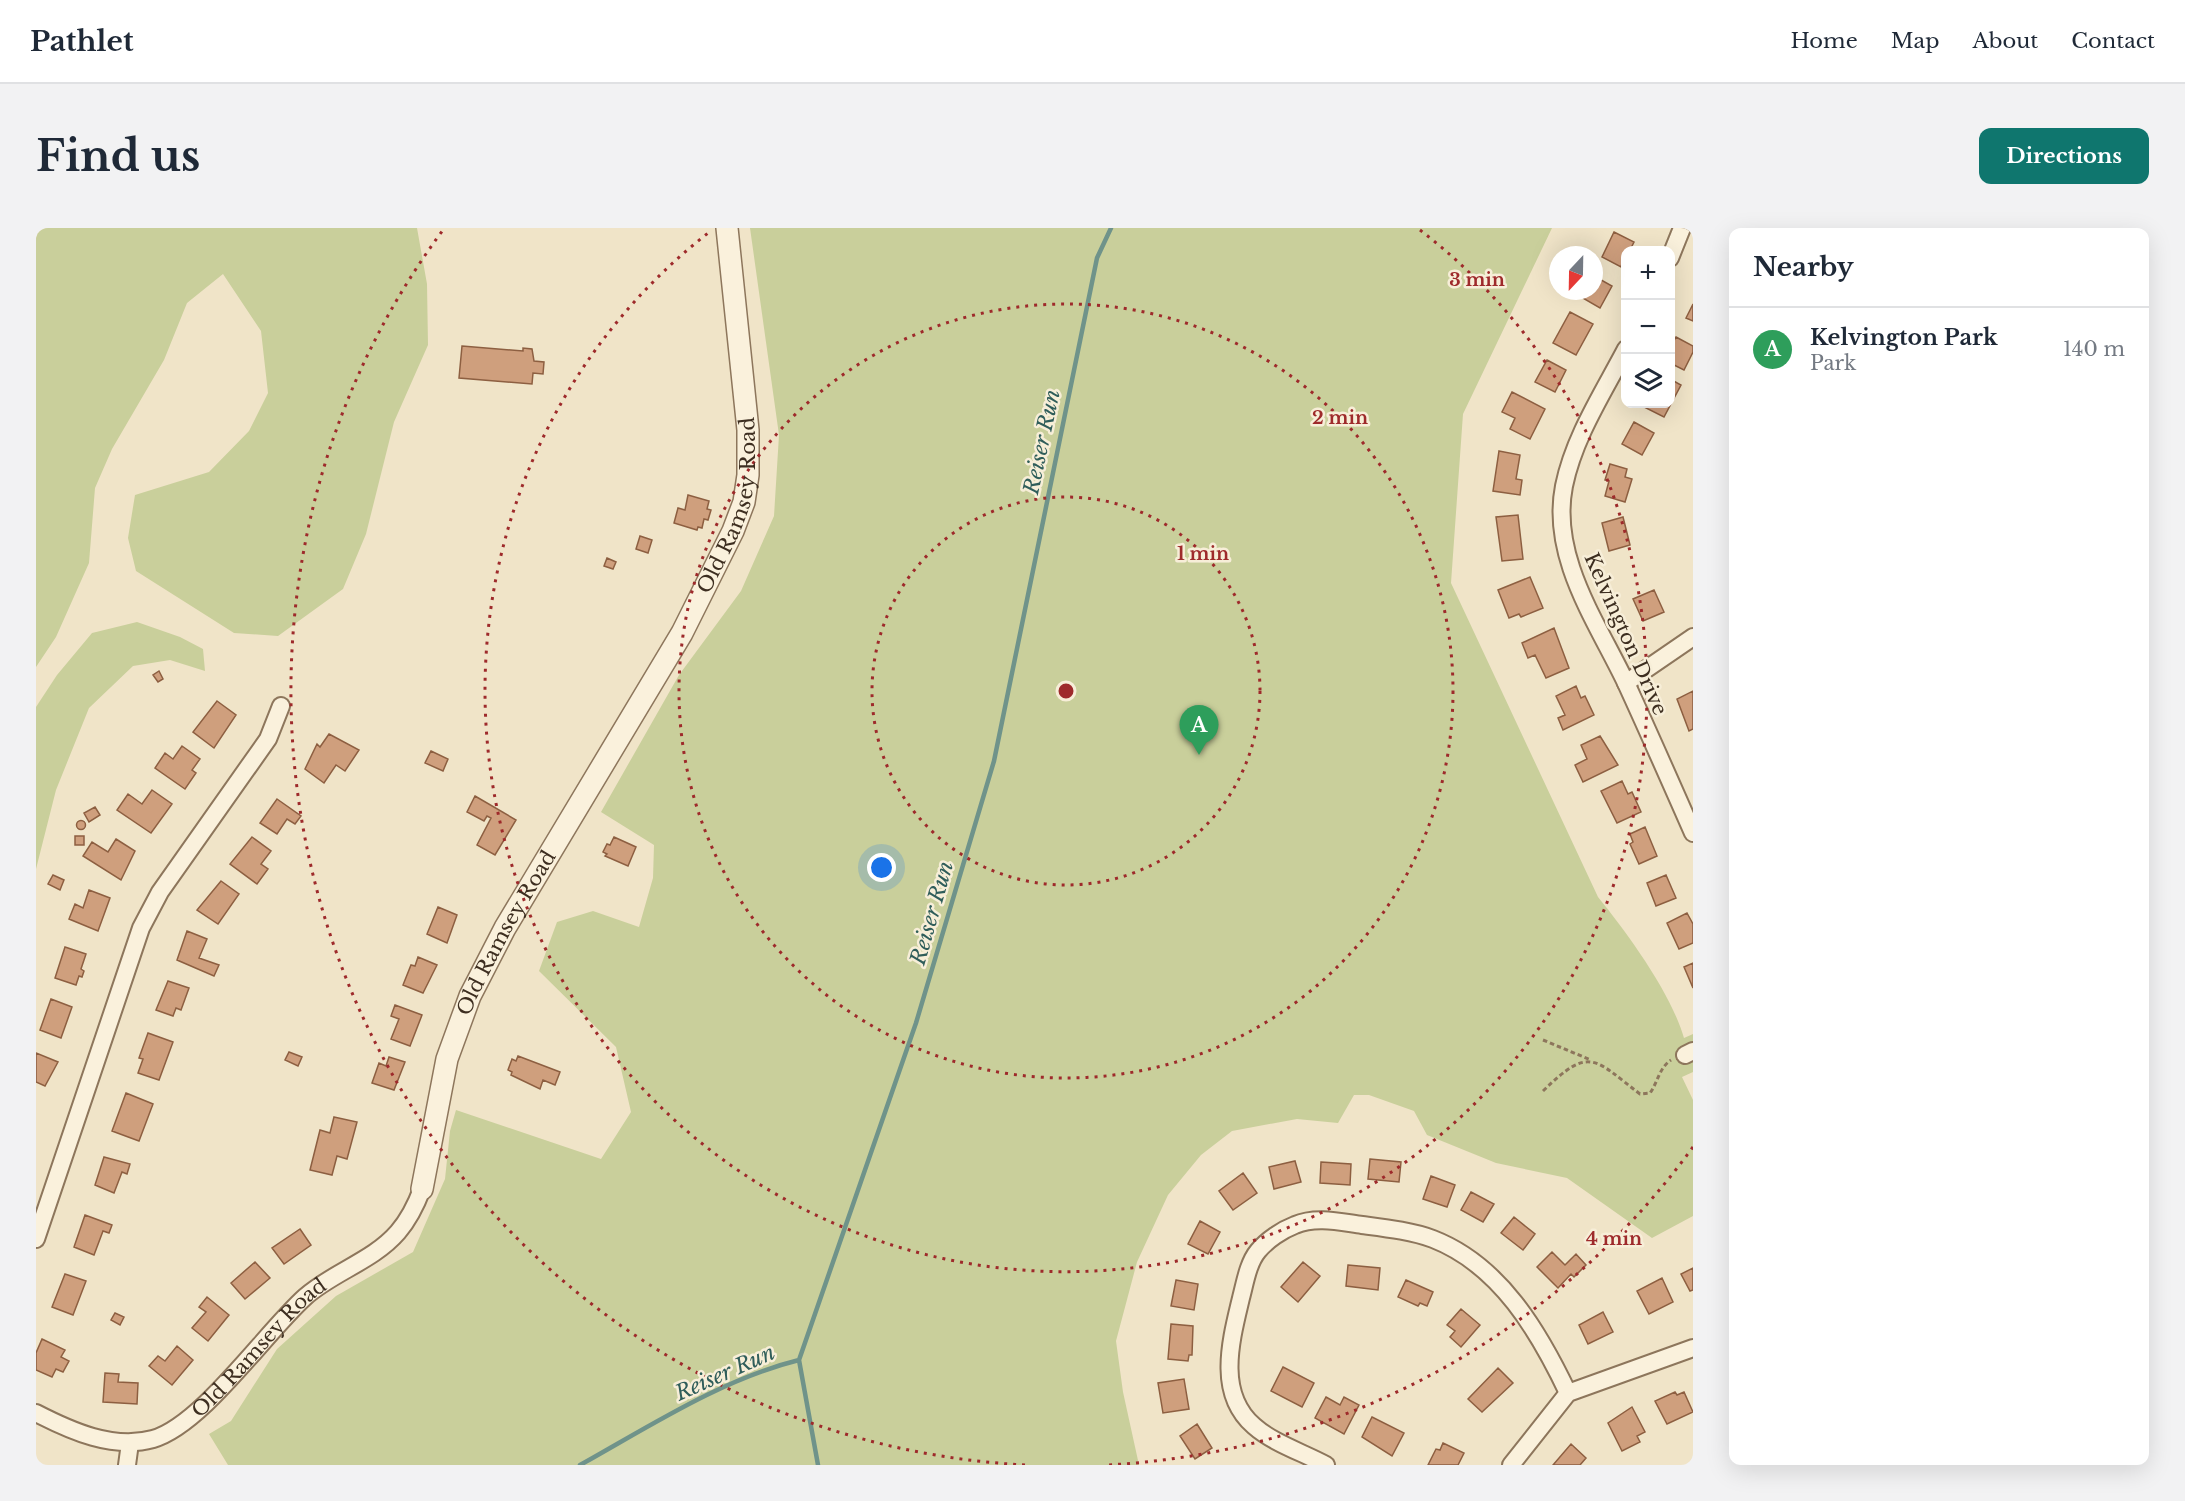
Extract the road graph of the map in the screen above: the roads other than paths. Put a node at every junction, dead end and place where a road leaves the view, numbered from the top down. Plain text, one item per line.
1 (728, 228) edge
2 (1682, 228) edge
3 (1675, 247) edge
4 (1623, 354) edge
5 (1693, 637) edge
6 (1626, 683) junction
7 (281, 706) dead end
8 (1693, 833) edge
9 (422, 1189) joint
10 (36, 1239) edge
11 (1693, 1348) edge
12 (1568, 1393) junction
13 (36, 1413) edge
14 (130, 1443) junction
15 (127, 1465) edge
16 (1326, 1465) edge
17 (1511, 1465) edge

1 - 9 street, Old Ramsey Road
2 - 3 street
4 - 6 street, Kelvington Drive
5 - 6 street
6 - 8 street, Kelvington Drive
7 - 10 street
9 - 14 street, Old Ramsey Road
11 - 12 street
12 - 16 street
12 - 17 street
13 - 14 street, Old Ramsey Road
14 - 15 street

